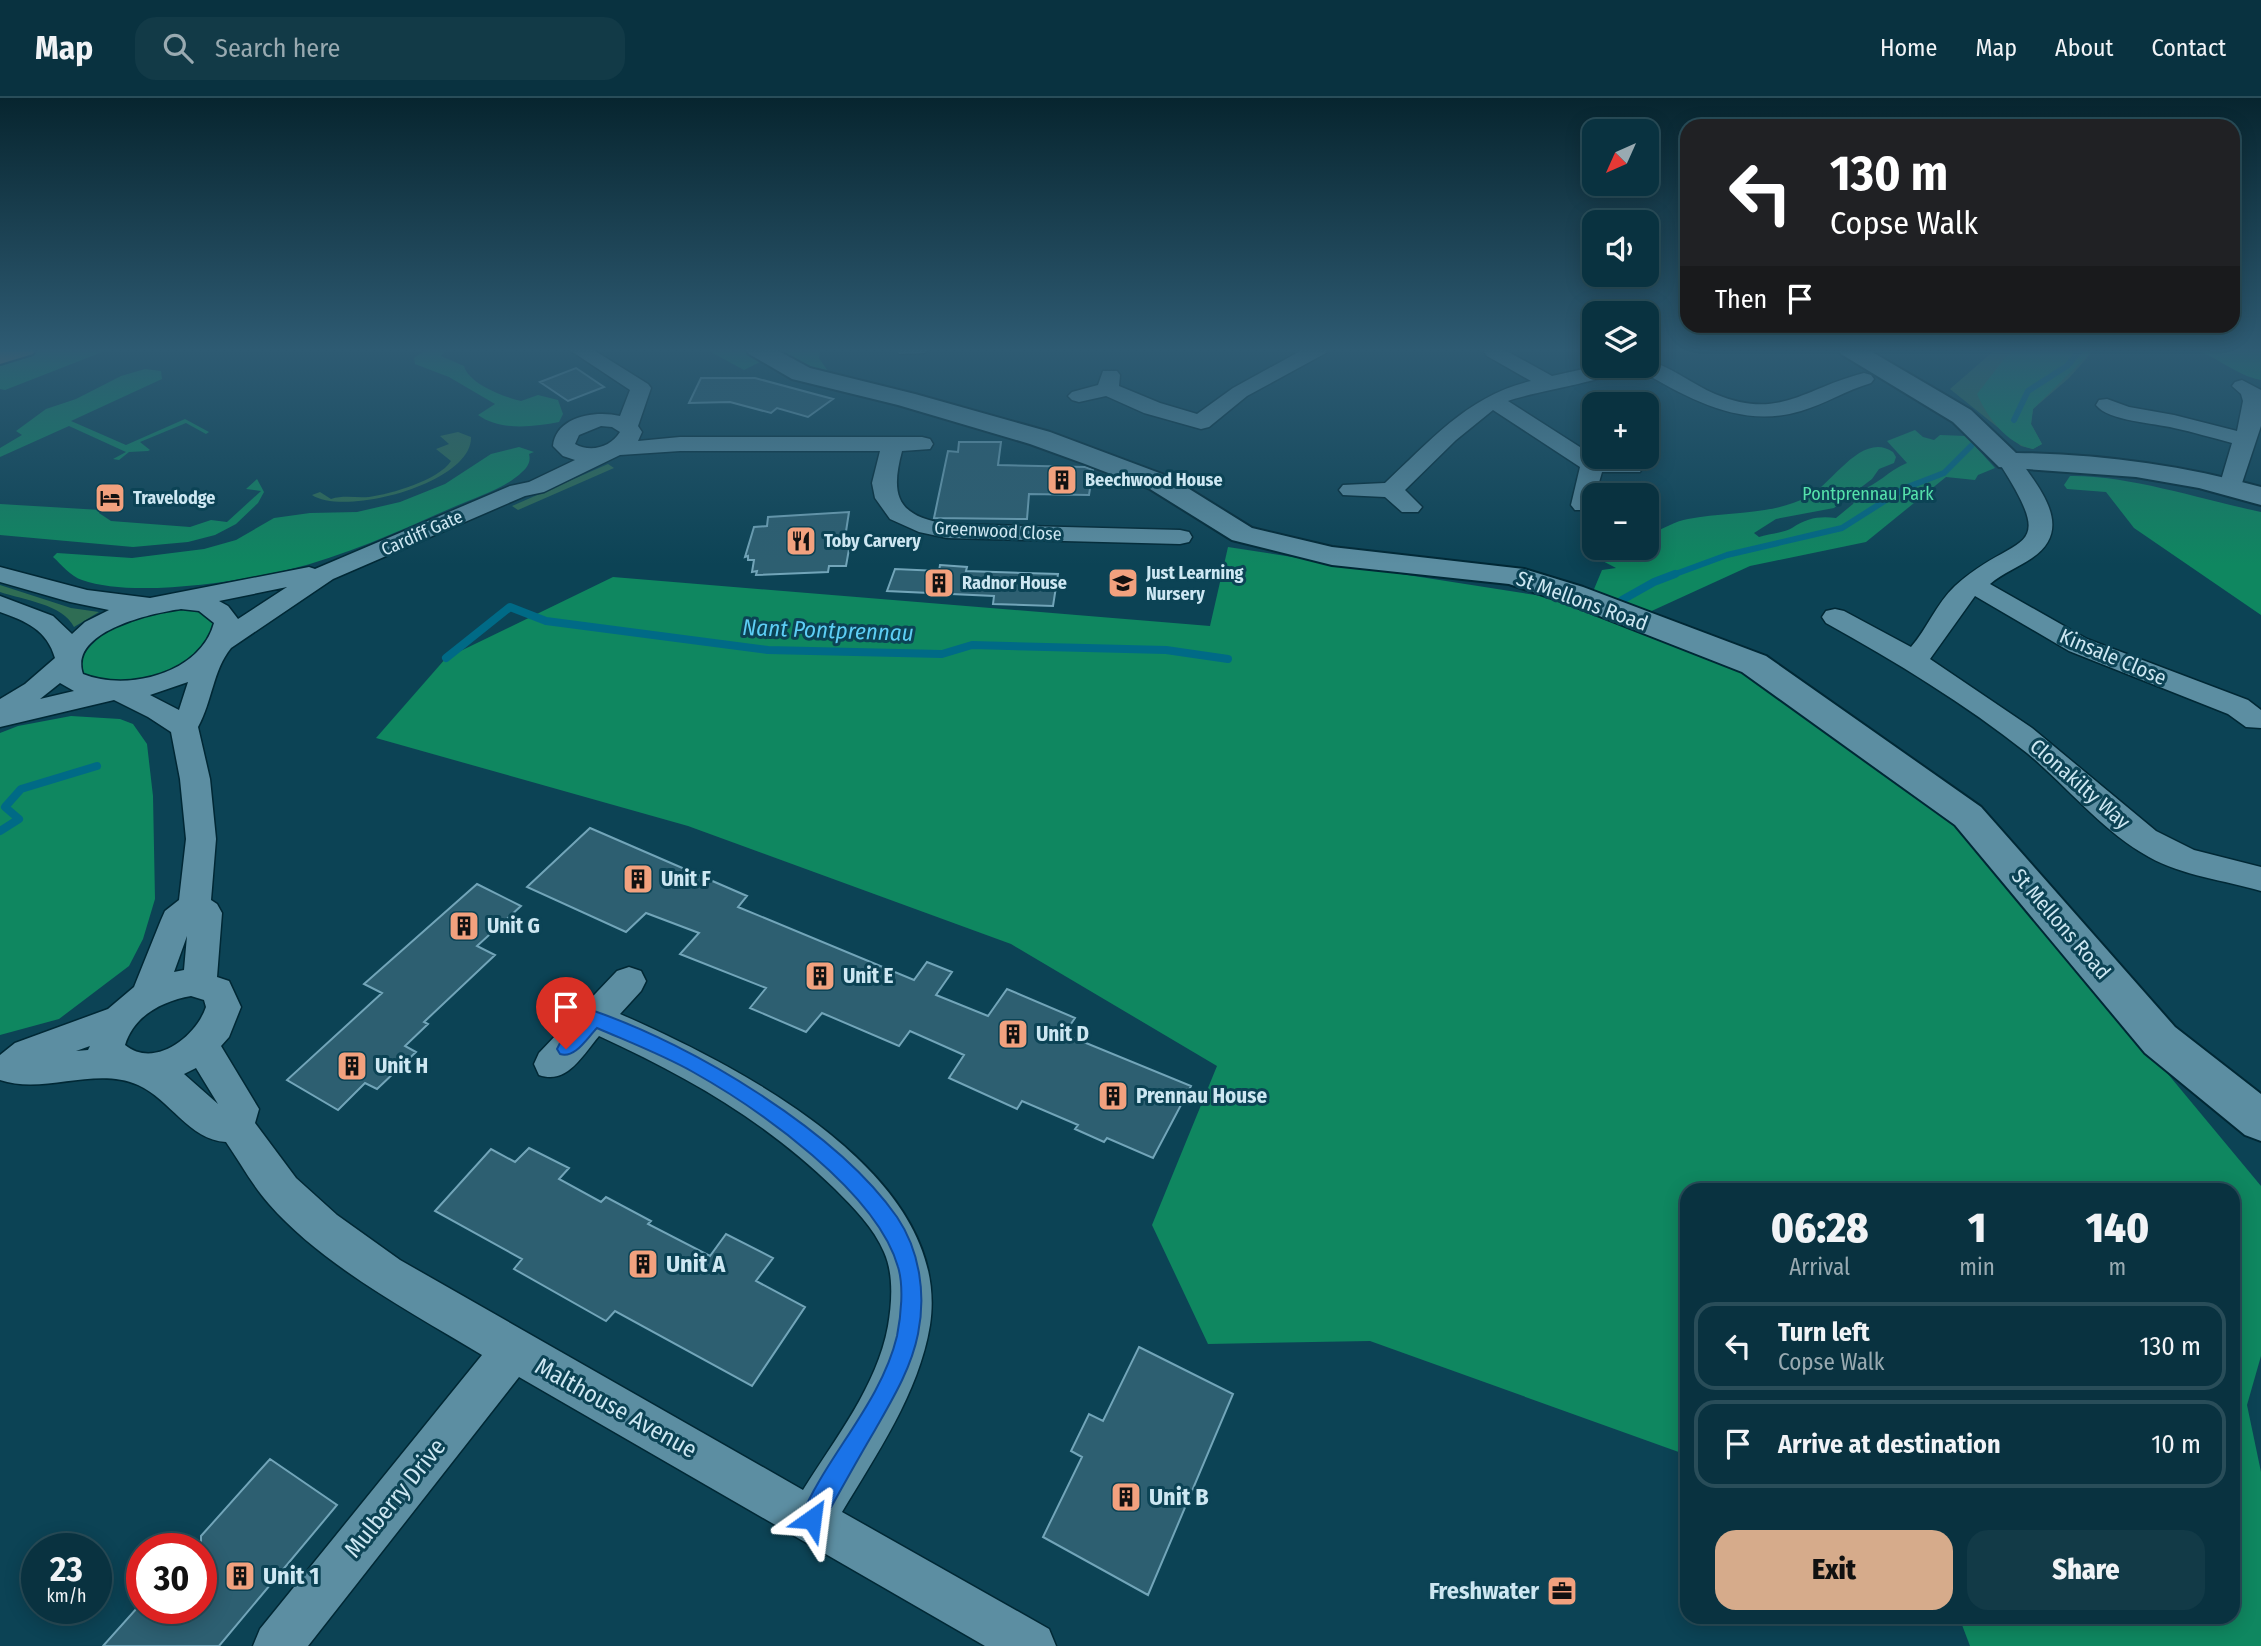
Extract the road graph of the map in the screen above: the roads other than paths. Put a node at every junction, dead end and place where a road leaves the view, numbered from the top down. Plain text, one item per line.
1 (588, 421) edge
2 (600, 421) edge
3 (611, 421) edge
4 (629, 421) edge
5 (982, 421) edge
6 (1185, 421) edge
7 (1206, 421) edge
8 (1466, 421) edge
9 (1524, 421) edge
10 (1967, 421) edge
11 (2175, 421) edge
12 (2255, 421) edge
13 (584, 424) junction
14 (628, 427) junction
15 (2245, 440) junction
16 (680, 444) junction
17 (893, 444) junction
18 (922, 444) dead end
19 (564, 446) junction
20 (614, 449) junction
21 (1582, 459) edge
22 (2009, 461) junction
23 (2231, 487) junction
24 (1351, 490) dead end
25 (1391, 490) junction
26 (518, 491) junction
27 (2261, 496) edge
28 (1410, 507) dead end
29 (1180, 537) dead end
30 (0, 574) edge
31 (324, 574) junction
32 (1973, 584) junction
33 (169, 602) junction
34 (0, 604) edge
35 (1835, 617) dead end
36 (216, 648) junction
37 (1913, 660) junction
38 (68, 661) junction
39 (114, 691) junction
40 (0, 712) edge
41 (0, 718) edge
42 (2256, 720) dead end
43 (184, 727) junction
44 (2261, 879) edge
45 (194, 906) junction
46 (629, 981) dead end
47 (199, 983) junction
48 (148, 995) junction
49 (594, 1018) junction
50 (117, 1020) junction
51 (202, 1046) junction
52 (552, 1064) dead end
53 (129, 1066) junction
54 (5, 1069) edge
55 (2261, 1121) edge
56 (236, 1126) junction
57 (513, 1350) junction
58 (812, 1519) junction
59 (277, 1646) edge
60 (1032, 1646) edge

1 - 13 street
2 - 13 street
3 - 14 street
4 - 14 street
5 - 55 main road, St Mellons Road
6 - 7 street
8 - 25 street
9 - 21 street
10 - 22 main road
11 - 15 street
12 - 15 street
13 - 19 street, Cardiff Gate
14 - 16 street
14 - 20 street
15 - 23 street
16 - 17 street
16 - 20 street
17 - 18 street
17 - 29 street, Greenwood Close
19 - 20 street
19 - 26 street, Cardiff Gate
20 - 26 street, Cardiff Gate
22 - 23 main road
22 - 32 street
23 - 27 main road
24 - 25 street
25 - 28 street
26 - 31 street, Cardiff Gate
30 - 33 street, Cardiff Gate
31 - 33 street, Cardiff Gate
31 - 36 street, Cardiff Gate
32 - 37 street
32 - 42 street, Kinsale Close
33 - 36 street, Cardiff Gate
33 - 38 street, Cardiff Gate
34 - 38 street, Cardiff Gate
35 - 37 street, Clonakilty Way
36 - 39 street, Cardiff Gate
36 - 43 street
37 - 44 street, Clonakilty Way
38 - 39 street, Cardiff Gate
38 - 40 street
39 - 41 street
39 - 43 street
43 - 45 street
45 - 47 street
45 - 48 street
46 - 49 street
47 - 48 street
47 - 51 street
48 - 50 street
49 - 52 street
49 - 58 street
50 - 53 street
50 - 54 street
51 - 53 street
51 - 56 street, Malthouse Avenue
53 - 54 street
53 - 56 street
56 - 57 street, Malthouse Avenue
57 - 58 street, Malthouse Avenue
57 - 59 street, Mulberry Drive
58 - 60 street, Malthouse Avenue

